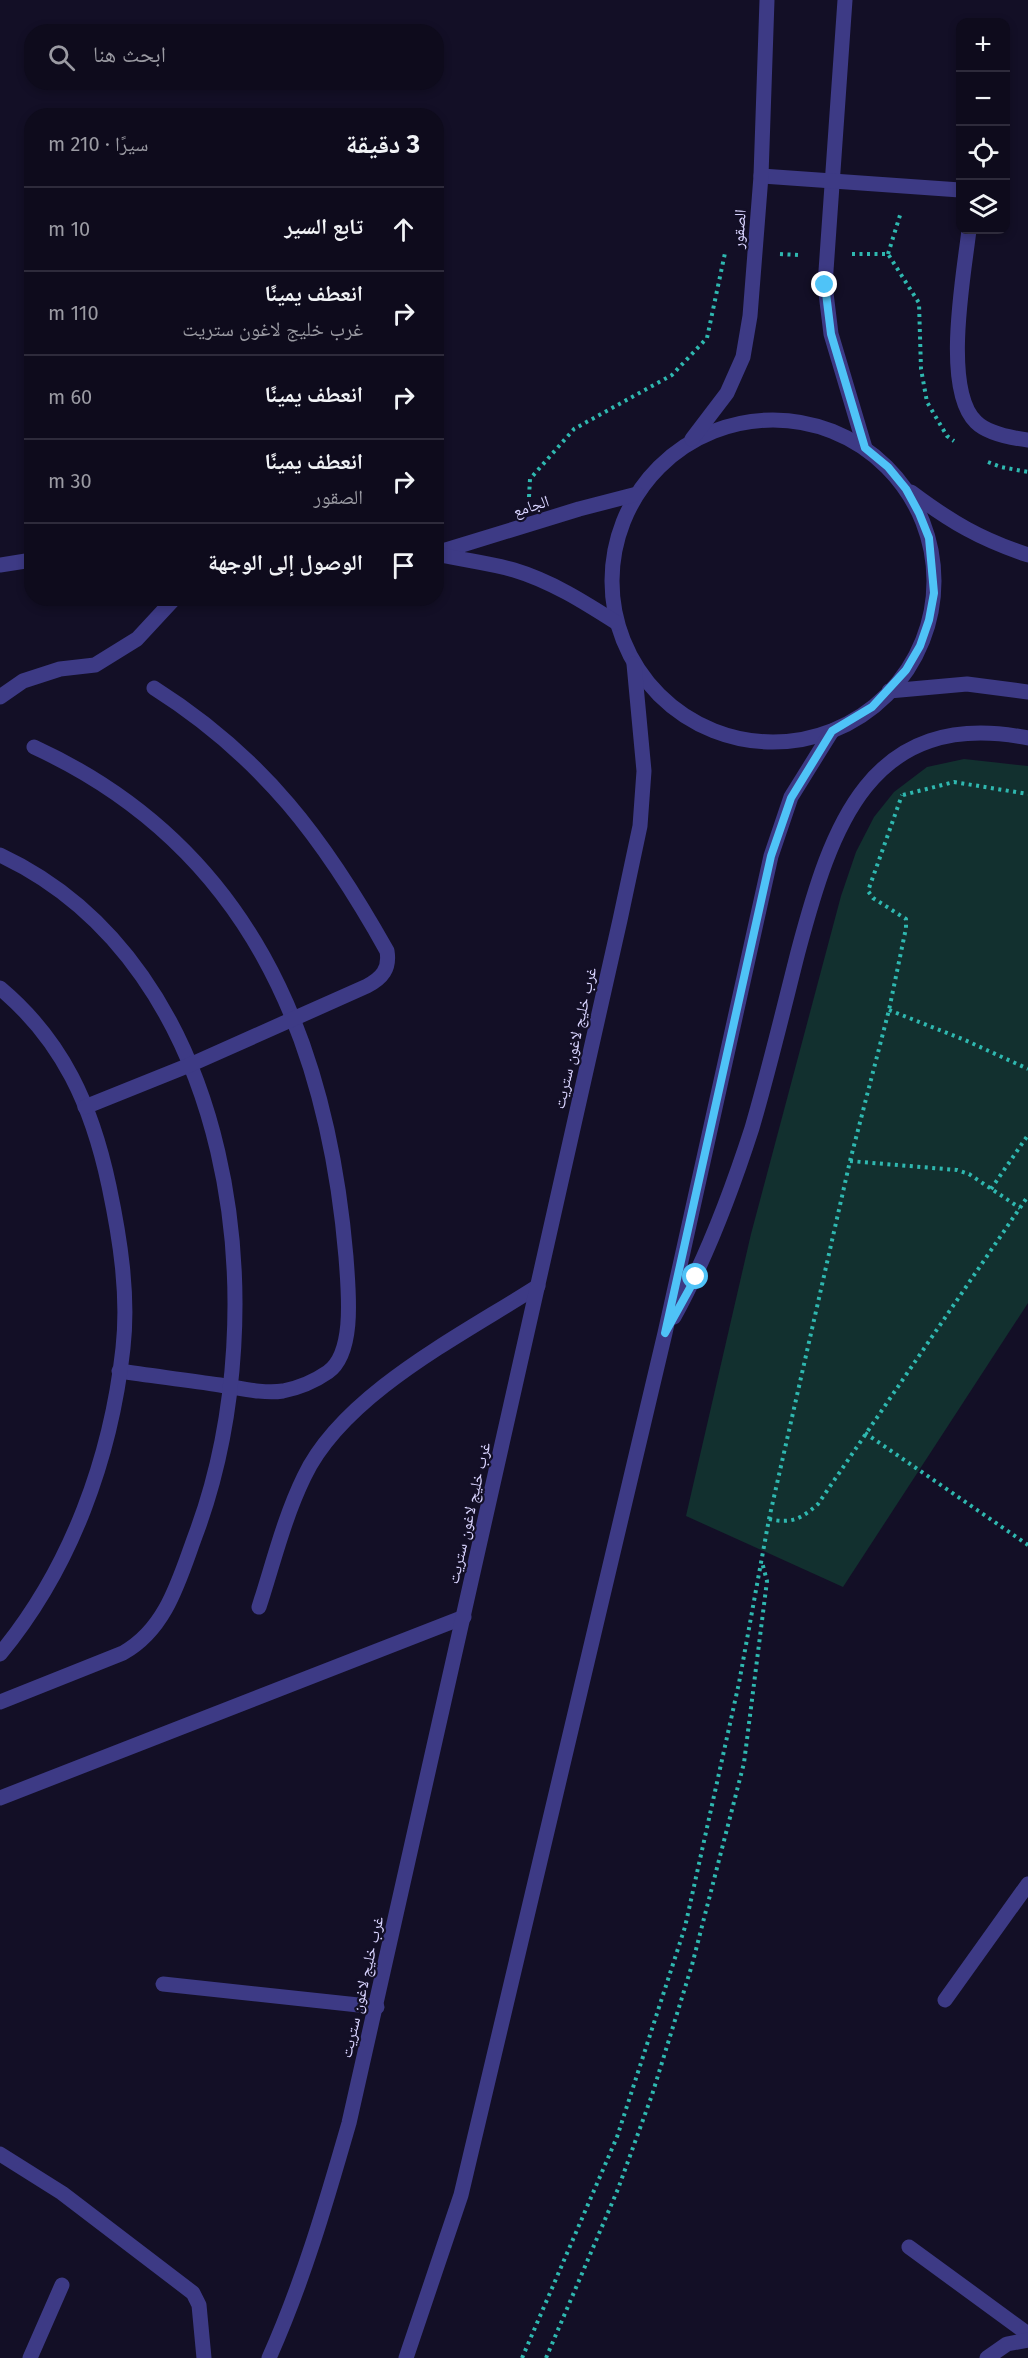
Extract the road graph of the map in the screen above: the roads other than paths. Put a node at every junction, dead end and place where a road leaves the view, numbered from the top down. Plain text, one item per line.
1 (767, 0) edge
2 (846, 0) edge
3 (761, 176) junction
4 (831, 179) junction
5 (956, 190) edge
6 (969, 234) edge
7 (1028, 440) edge
8 (688, 444) junction
9 (865, 448) junction
10 (906, 489) junction
11 (637, 494) junction
12 (444, 551) edge
13 (444, 555) edge
14 (1028, 555) edge
15 (24, 561) edge
16 (0, 565) edge
17 (168, 606) edge
18 (616, 623) junction
19 (634, 664) junction
20 (154, 688) dead end
21 (889, 691) junction
22 (1028, 692) edge
23 (0, 696) edge
24 (832, 731) junction
25 (1028, 738) edge
26 (34, 747) dead end
27 (0, 855) edge
28 (0, 988) edge
29 (294, 1018) junction
30 (192, 1064) junction
31 (85, 1107) junction
32 (538, 1286) junction
33 (665, 1333) junction
34 (119, 1371) junction
35 (231, 1387) junction
36 (259, 1607) dead end
37 (464, 1617) junction
38 (0, 1654) edge
39 (0, 1702) edge
40 (0, 1798) edge
41 (1028, 1884) edge
42 (163, 1984) dead end
43 (945, 2000) dead end
44 (377, 2007) junction
45 (0, 2154) edge
46 (909, 2247) dead end
47 (62, 2285) dead end
48 (1028, 2334) edge
49 (1028, 2340) edge
50 (30, 2358) edge
51 (204, 2358) edge
52 (269, 2358) edge
53 (406, 2358) edge
54 (987, 2358) edge

1 - 3 street, الصقور
2 - 4 street
3 - 4 street
3 - 8 street, الصقور
4 - 5 street
4 - 9 street
6 - 7 street
8 - 9 street
8 - 11 street
9 - 10 street
10 - 14 street
10 - 21 street
11 - 12 street, الجامع
11 - 18 street
13 - 18 street, الجامع
15 - 16 street
17 - 23 street
18 - 19 street
19 - 24 street
19 - 32 street, غرب خليج لاغون ستريت
20 - 29 street
21 - 22 street
21 - 24 street
24 - 33 street
25 - 33 street
26 - 29 street
27 - 30 street
28 - 31 street
29 - 30 street
29 - 35 street
30 - 31 street
30 - 35 street
31 - 34 street
32 - 36 street
32 - 37 street, غرب خليج لاغون ستريت
33 - 53 street
34 - 35 street
34 - 38 street
35 - 39 street
37 - 40 street
37 - 44 street, غرب خليج لاغون ستريت
41 - 43 street
42 - 44 street
44 - 52 street, غرب خليج لاغون ستريت
45 - 51 street
46 - 48 street
47 - 50 street
49 - 54 street

